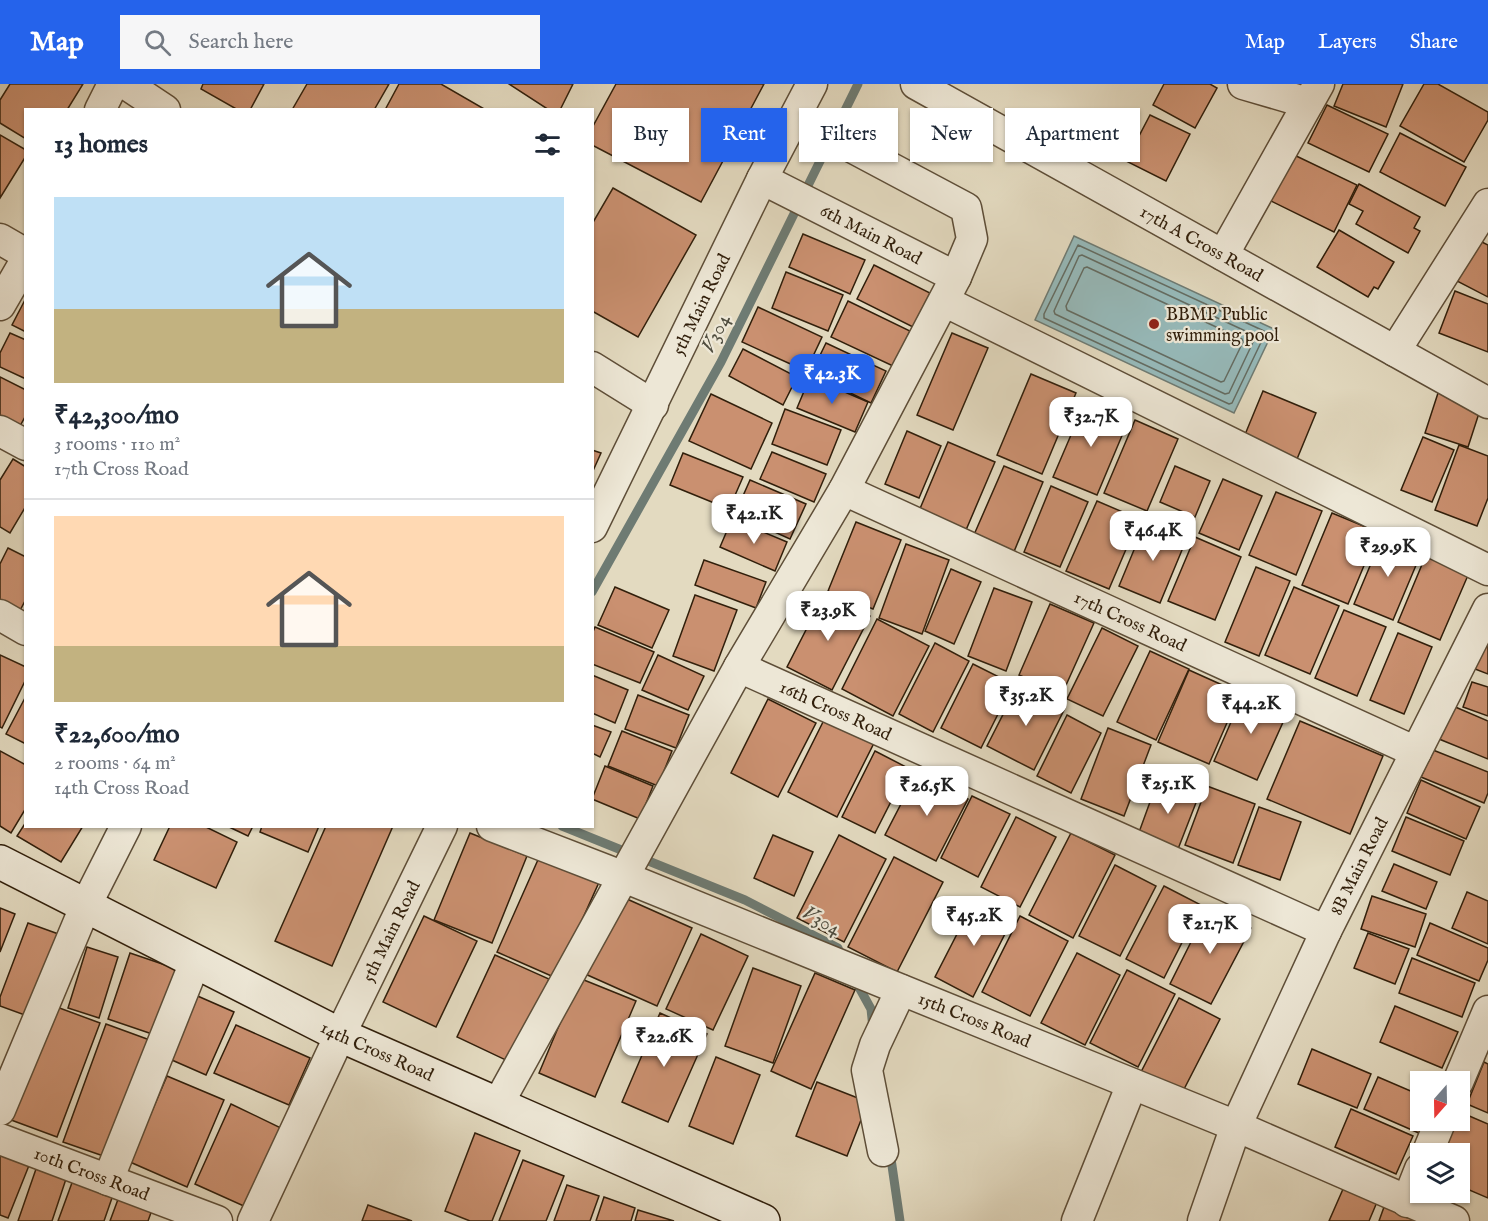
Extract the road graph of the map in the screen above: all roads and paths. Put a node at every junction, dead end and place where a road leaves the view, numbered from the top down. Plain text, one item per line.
1 (113, 84) edge
2 (126, 84) edge
3 (812, 84) edge
4 (916, 84) edge
5 (1243, 84) edge
6 (1313, 94) edge
7 (101, 108) edge
8 (162, 108) edge
9 (794, 120) junction
10 (762, 179) junction
11 (1488, 204) edge
12 (0, 239) edge
13 (24, 253) edge
14 (1223, 255) junction
15 (24, 263) edge
16 (950, 289) junction
17 (0, 305) edge
18 (1395, 351) junction
19 (594, 368) edge
20 (1488, 403) edge
21 (653, 405) junction
22 (0, 431) edge
23 (24, 444) edge
24 (844, 490) junction
25 (594, 523) edge
26 (1488, 570) edge
27 (1488, 609) edge
28 (0, 615) edge
29 (24, 629) edge
30 (739, 667) junction
31 (1416, 753) junction
32 (125, 828) edge
33 (441, 828) edge
34 (497, 828) edge
35 (0, 862) edge
36 (624, 877) junction
37 (85, 907) junction
38 (1326, 931) junction
39 (195, 962) junction
40 (901, 990) junction
41 (1488, 1011) edge
42 (340, 1035) junction
43 (1463, 1071) edge
44 (1132, 1084) junction
45 (498, 1104) junction
46 (0, 1110) edge
47 (1236, 1126) junction
48 (0, 1140) edge
49 (883, 1151) dead end
50 (108, 1180) junction
51 (1410, 1194) edge
52 (1407, 1202) junction
53 (1205, 1220) edge
54 (217, 1221) edge
55 (253, 1221) edge
56 (763, 1221) edge
57 (1077, 1221) edge
58 (1454, 1221) edge

1 - 7 street
2 - 8 street
3 - 9 street, 5th Main Road
4 - 14 street, 17th A Cross Road
5 - 6 street
6 - 14 street
9 - 10 street, 5th Main Road
9 - 16 street
10 - 16 street, 6th Main Road
10 - 21 street, 5th Main Road
11 - 18 street
12 - 13 street
14 - 18 street, 17th A Cross Road
15 - 17 street
16 - 24 street
16 - 26 street
18 - 20 street, 17th A Cross Road
19 - 21 street
21 - 25 street, 5th Main Road
22 - 23 street
24 - 30 street
24 - 31 street, 17th Cross Road
27 - 31 street, 8B Main Road
28 - 29 street
30 - 36 street
30 - 38 street, 16th Cross Road
31 - 38 street, 8B Main Road
32 - 37 street
33 - 42 street, 5th Main Road
34 - 36 street, 15th Cross Road
35 - 37 main road, 14th Cross Road
36 - 40 street, 15th Cross Road
36 - 45 street
37 - 39 main road, 14th Cross Road
37 - 46 street
38 - 47 street, 8B Main Road
39 - 42 main road, 14th Cross Road
39 - 50 street
40 - 44 street, 15th Cross Road
40 - 49 street
41 - 43 street
42 - 45 main road, 14th Cross Road
42 - 55 street, 5th Main Road
44 - 47 street, 15th Cross Road
44 - 57 street
45 - 56 main road, 14th Cross Road
47 - 52 street, 15th Cross Road
47 - 53 street, 8B Main Road
48 - 50 street, 10th Cross Road
50 - 54 street, 10th Cross Road
51 - 52 street
52 - 58 street, 15th Cross Road

